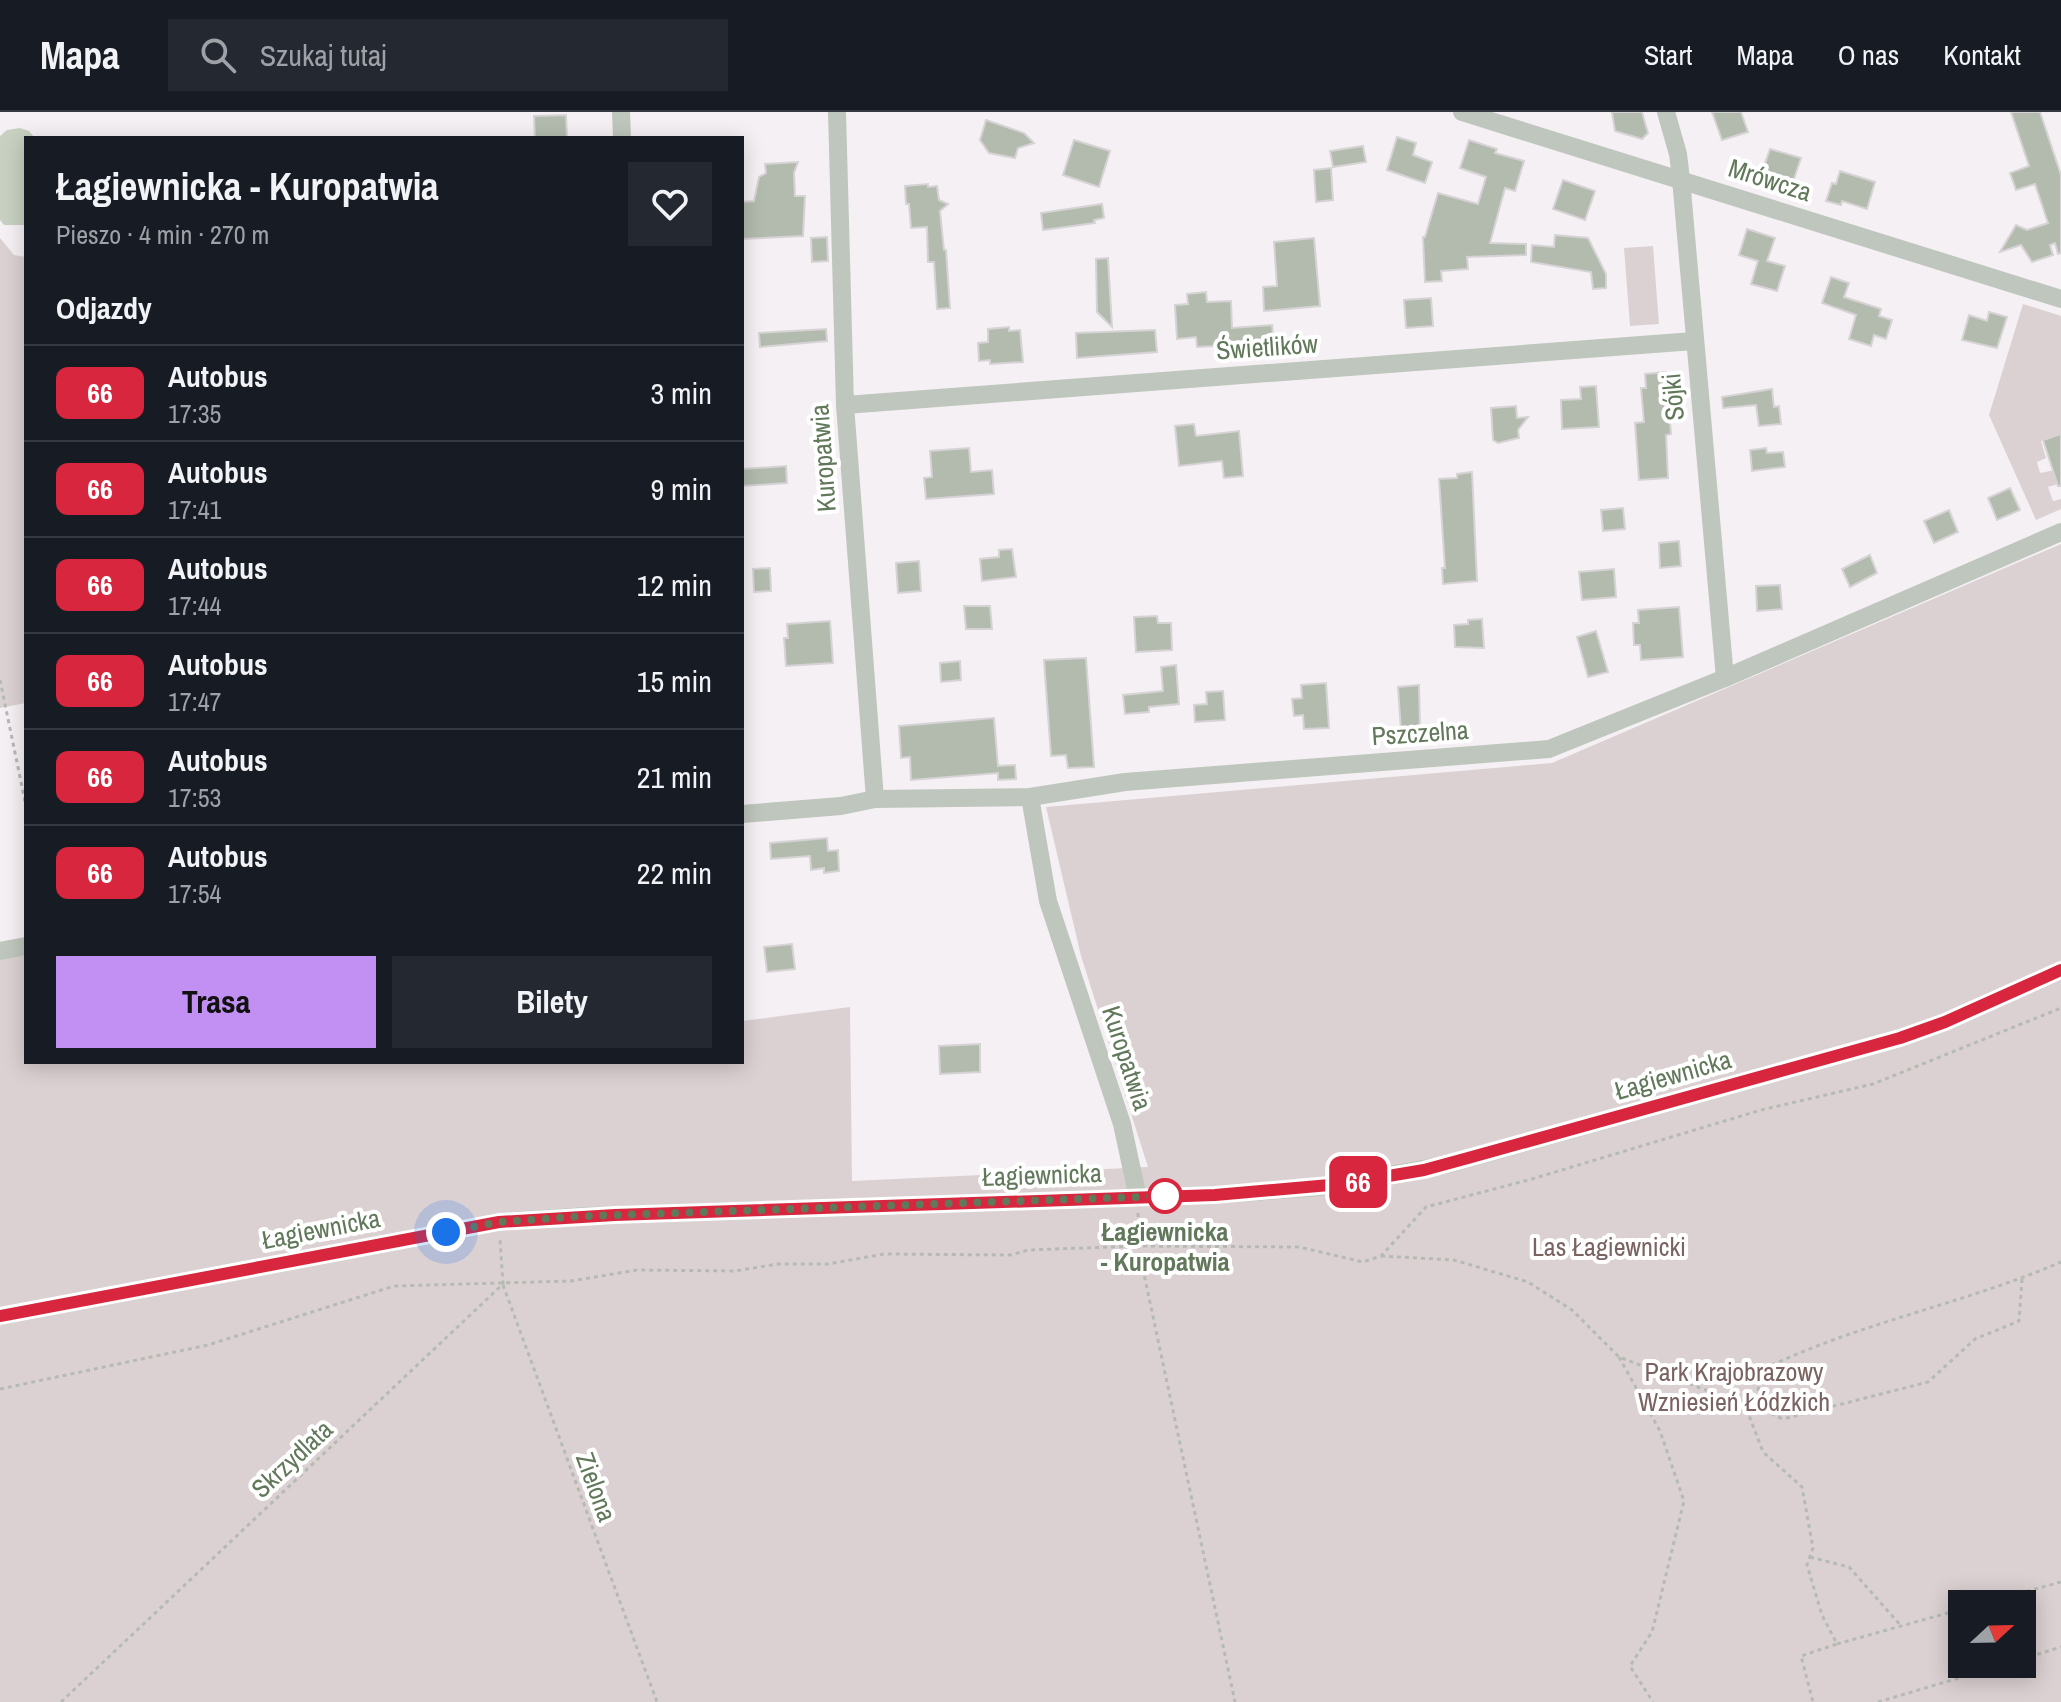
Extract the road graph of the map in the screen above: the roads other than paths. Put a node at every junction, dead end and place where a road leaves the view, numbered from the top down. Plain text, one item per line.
1 (621, 112) edge
2 (837, 112) edge
3 (1462, 112) edge
4 (1666, 112) edge
5 (622, 136) edge
6 (1681, 179) junction
7 (2061, 299) edge
8 (1694, 341) junction
9 (845, 405) junction
10 (2061, 532) edge
11 (1725, 678) junction
12 (1030, 797) junction
13 (875, 799) junction
14 (744, 814) edge
15 (24, 946) edge
16 (0, 951) edge
17 (2061, 970) edge
18 (1138, 1198) junction
19 (0, 1316) edge

1 - 5 street
2 - 9 street, Kuropatwia
3 - 6 street, Mrówcza
4 - 6 street, Sójki
6 - 7 street, Mrówcza
6 - 8 street, Sójki
8 - 9 street, Świetlików
8 - 11 street, Sójki
9 - 13 street, Kuropatwia
10 - 11 street, Pszczelna
11 - 12 street, Pszczelna
12 - 13 street, Pszczelna
12 - 18 street, Kuropatwia
13 - 14 street, Pszczelna
15 - 16 street
17 - 18 street, Łagiewnicka
18 - 19 street, Łagiewnicka

